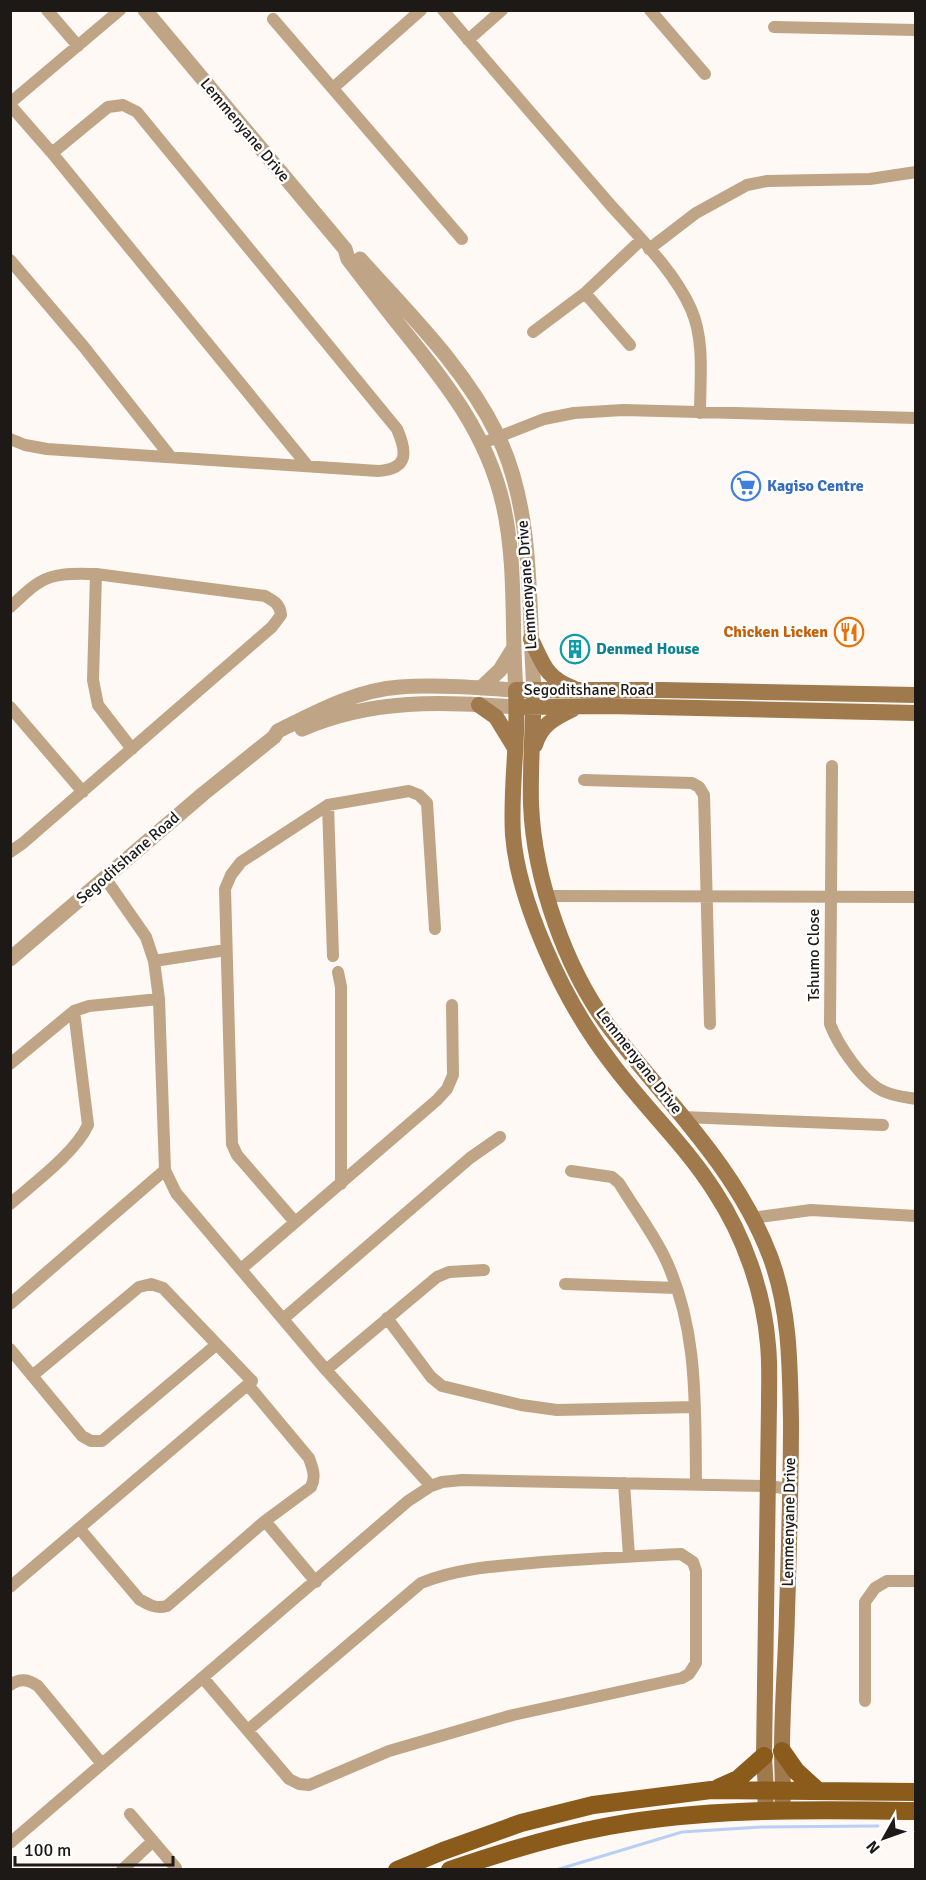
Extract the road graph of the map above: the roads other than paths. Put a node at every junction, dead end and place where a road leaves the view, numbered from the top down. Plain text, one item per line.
1 (47, 10) edge
2 (120, 10) edge
3 (145, 10) edge
4 (421, 10) edge
5 (443, 10) edge
6 (502, 10) edge
7 (650, 10) edge
8 (273, 19) dead end
9 (774, 27) dead end
10 (915, 30) edge
11 (468, 40) junction
12 (78, 46) junction
13 (705, 74) dead end
14 (333, 88) junction
15 (10, 104) edge
16 (52, 153) junction
17 (915, 172) edge
18 (462, 239) dead end
19 (645, 245) junction
20 (345, 249) junction
21 (10, 260) edge
22 (585, 292) junction
23 (533, 332) dead end
24 (630, 345) dead end
25 (700, 413) junction
26 (915, 418) edge
27 (498, 436) junction
28 (10, 439) edge
29 (483, 443) junction
30 (170, 456) junction
31 (307, 465) junction
32 (96, 574) junction
33 (10, 607) edge
34 (531, 639) junction
35 (513, 648) junction
36 (534, 690) junction
37 (577, 690) junction
38 (915, 695) edge
39 (480, 696) junction
40 (522, 702) junction
41 (10, 707) edge
42 (577, 707) junction
43 (915, 713) edge
44 (132, 749) junction
45 (525, 752) junction
46 (832, 766) dead end
47 (584, 780) dead end
48 (83, 792) junction
49 (328, 805) junction
50 (10, 852) edge
51 (105, 878) junction
52 (707, 895) junction
53 (548, 896) junction
54 (831, 897) junction
55 (915, 897) edge
56 (435, 929) dead end
57 (226, 950) junction
58 (333, 956) dead end
59 (10, 959) edge
60 (154, 961) junction
61 (338, 972) dead end
62 (159, 999) junction
63 (452, 1005) dead end
64 (74, 1011) junction
65 (710, 1024) dead end
66 (10, 1064) edge
67 (915, 1099) edge
68 (683, 1117) junction
69 (883, 1125) dead end
70 (500, 1137) dead end
71 (165, 1170) junction
72 (572, 1171) dead end
73 (342, 1184) junction
74 (10, 1204) edge
75 (915, 1216) edge
76 (752, 1218) junction
77 (295, 1222) junction
78 (241, 1269) junction
79 (484, 1270) dead end
80 (565, 1284) dead end
81 (676, 1288) junction
82 (10, 1304) edge
83 (387, 1318) junction
84 (283, 1319) junction
85 (216, 1345) junction
86 (10, 1349) edge
87 (326, 1370) junction
88 (32, 1376) junction
89 (248, 1385) junction
90 (695, 1407) junction
91 (624, 1483) junction
92 (696, 1485) junction
93 (431, 1486) junction
94 (767, 1486) junction
95 (792, 1489) junction
96 (265, 1521) junction
97 (79, 1528) junction
98 (628, 1556) junction
99 (915, 1581) edge
100 (316, 1582) junction
101 (10, 1587) edge
102 (203, 1678) junction
103 (10, 1685) edge
104 (865, 1701) dead end
105 (248, 1730) junction
106 (782, 1751) junction
107 (764, 1756) junction
108 (102, 1764) junction
109 (711, 1790) junction
110 (775, 1791) junction
111 (818, 1791) junction
112 (915, 1792) edge
113 (774, 1811) junction
114 (915, 1811) edge
115 (130, 1814) dead end
116 (153, 1841) junction
117 (10, 1843) edge
118 (176, 1868) dead end
119 (122, 1869) edge
120 (397, 1869) edge
121 (450, 1869) edge

1 - 12 street
2 - 12 street
3 - 20 street, Lemmenyane Drive
4 - 14 street
5 - 11 street
6 - 11 street
7 - 13 street
8 - 14 street
9 - 10 street
11 - 19 street
12 - 15 street
14 - 18 street
15 - 16 street
16 - 31 street
16 - 31 street
17 - 19 street
19 - 22 street
19 - 25 street
20 - 27 street, Lemmenyane Drive
20 - 29 street, Lemmenyane Drive
21 - 30 street
22 - 23 street
22 - 24 street
25 - 26 street
25 - 27 street
27 - 29 street
27 - 34 street, Lemmenyane Drive
28 - 30 street
29 - 35 street, Lemmenyane Drive
30 - 31 street
32 - 33 street
32 - 44 street
32 - 44 street
34 - 36 street, Lemmenyane Drive
34 - 37 main road
35 - 39 street
35 - 40 street, Lemmenyane Drive
36 - 37 main road, Segoditshane Road
36 - 40 main road, Segoditshane Road
37 - 38 main road, Segoditshane Road
39 - 40 street, Segoditshane Road
39 - 45 main road
39 - 51 street, Segoditshane Road
40 - 42 main road, Segoditshane Road
40 - 45 main road, Lemmenyane Drive
41 - 48 street
42 - 43 main road, Segoditshane Road
42 - 45 main road
44 - 48 street
45 - 53 main road, Lemmenyane Drive
45 - 94 main road, Lemmenyane Drive
46 - 54 street, Tshumo Close
47 - 52 street
48 - 50 street
49 - 56 street
49 - 57 street
49 - 58 street
51 - 59 street, Segoditshane Road
51 - 60 street
52 - 53 street
52 - 54 street
52 - 65 street
53 - 68 main road, Lemmenyane Drive
54 - 55 street
54 - 67 street, Tshumo Close
57 - 60 street
57 - 77 street
60 - 62 street
61 - 73 street
62 - 64 street
62 - 71 street
63 - 73 street
64 - 66 street
64 - 74 street
68 - 69 street
68 - 76 main road, Lemmenyane Drive
70 - 84 street
71 - 78 street
71 - 82 street
72 - 81 street
73 - 77 street
75 - 76 street
76 - 95 main road, Lemmenyane Drive
77 - 78 street
78 - 84 street
79 - 83 street
80 - 81 street
81 - 90 street
83 - 87 street
83 - 90 street
84 - 87 street
85 - 88 street
85 - 88 street
85 - 89 street
86 - 88 street
87 - 93 street
89 - 96 street
89 - 97 street
90 - 92 street
91 - 92 street
91 - 93 street
91 - 98 street
92 - 94 street
93 - 100 street
94 - 95 street
94 - 107 main road, Lemmenyane Drive
95 - 106 main road, Lemmenyane Drive
96 - 97 street
96 - 100 street
97 - 101 street
98 - 105 street
98 - 105 street
99 - 104 street
100 - 102 street
102 - 105 street
102 - 108 street
103 - 108 street
106 - 110 main road, Lemmenyane Drive
106 - 111 main road
107 - 109 main road
107 - 110 main road, Lemmenyane Drive
108 - 117 street
109 - 110 main road
109 - 120 main road
110 - 111 main road
110 - 113 main road, Lemmenyane Drive
111 - 112 main road
113 - 114 main road
113 - 121 main road
115 - 116 street
116 - 118 street
116 - 119 street

